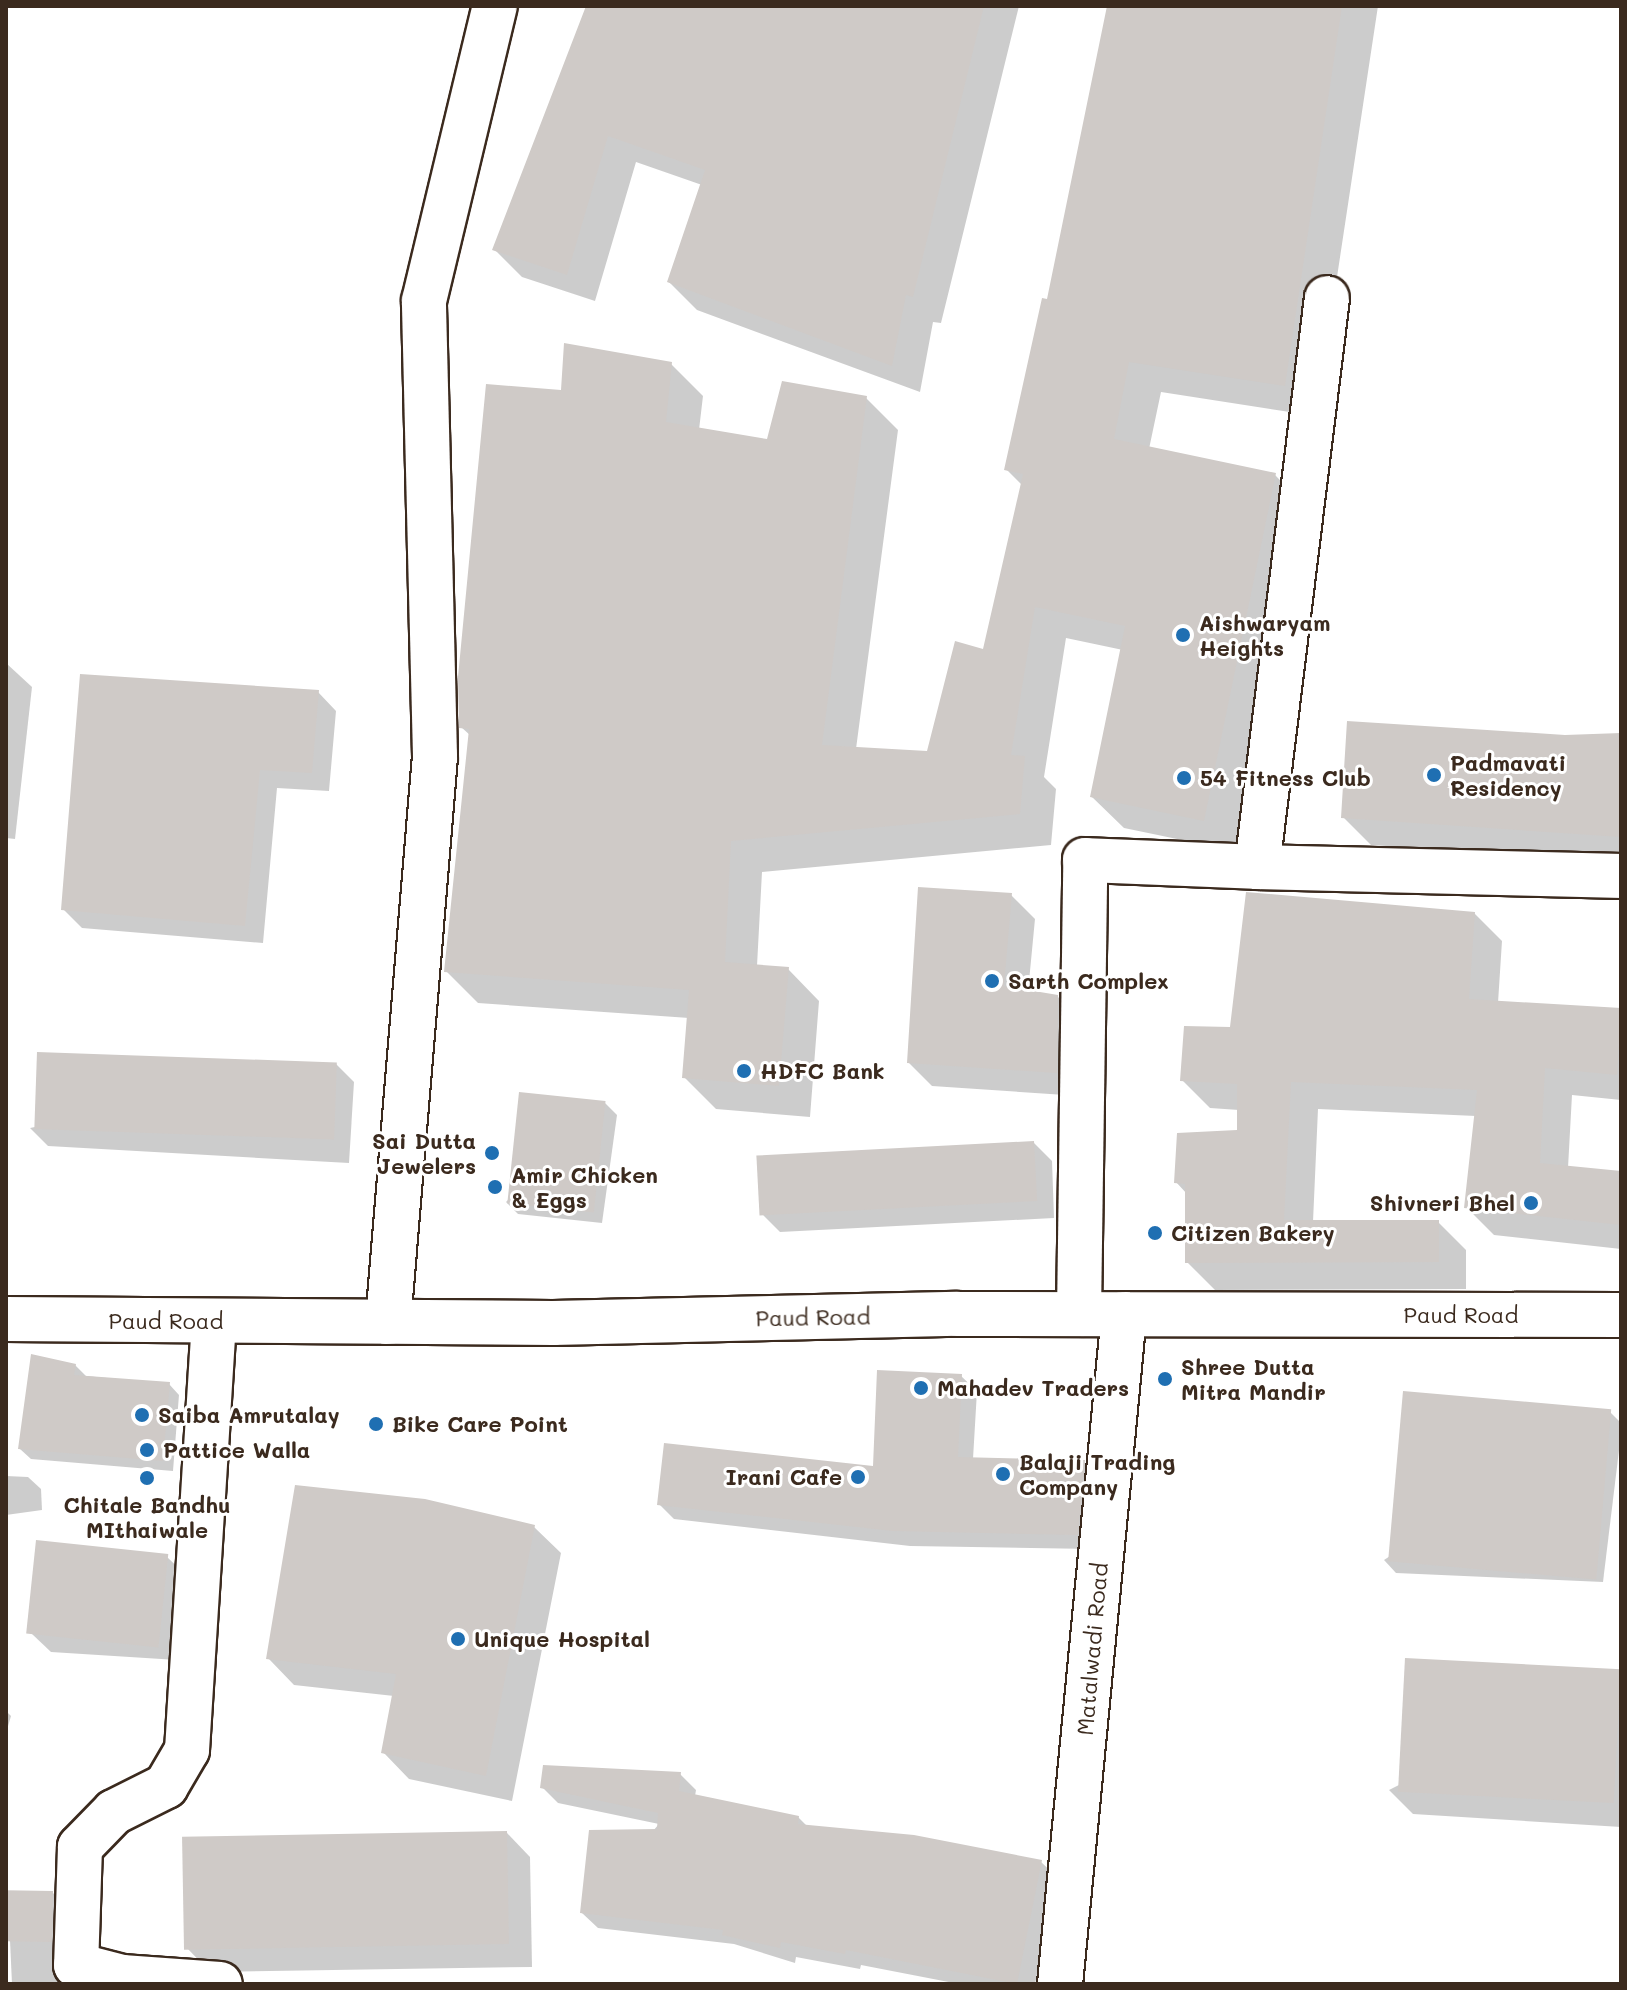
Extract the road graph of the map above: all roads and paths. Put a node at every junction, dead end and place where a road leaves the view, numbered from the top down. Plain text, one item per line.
1 (495, 6) edge
2 (1327, 298) dead end
3 (1257, 867) junction
4 (1621, 876) edge
5 (1079, 1314) junction
6 (1124, 1314) junction
7 (1621, 1315) edge
8 (6, 1319) edge
9 (214, 1321) junction
10 (388, 1322) junction
11 (220, 1984) edge
12 (1060, 1984) edge

1 - 10 street
2 - 3 street
3 - 4 street
3 - 5 street
5 - 6 street, Paud Road
5 - 10 street, Paud Road
6 - 7 street, Paud Road
6 - 12 street, Matalwadi Road
8 - 9 street, Paud Road
9 - 10 street, Paud Road
9 - 11 street

